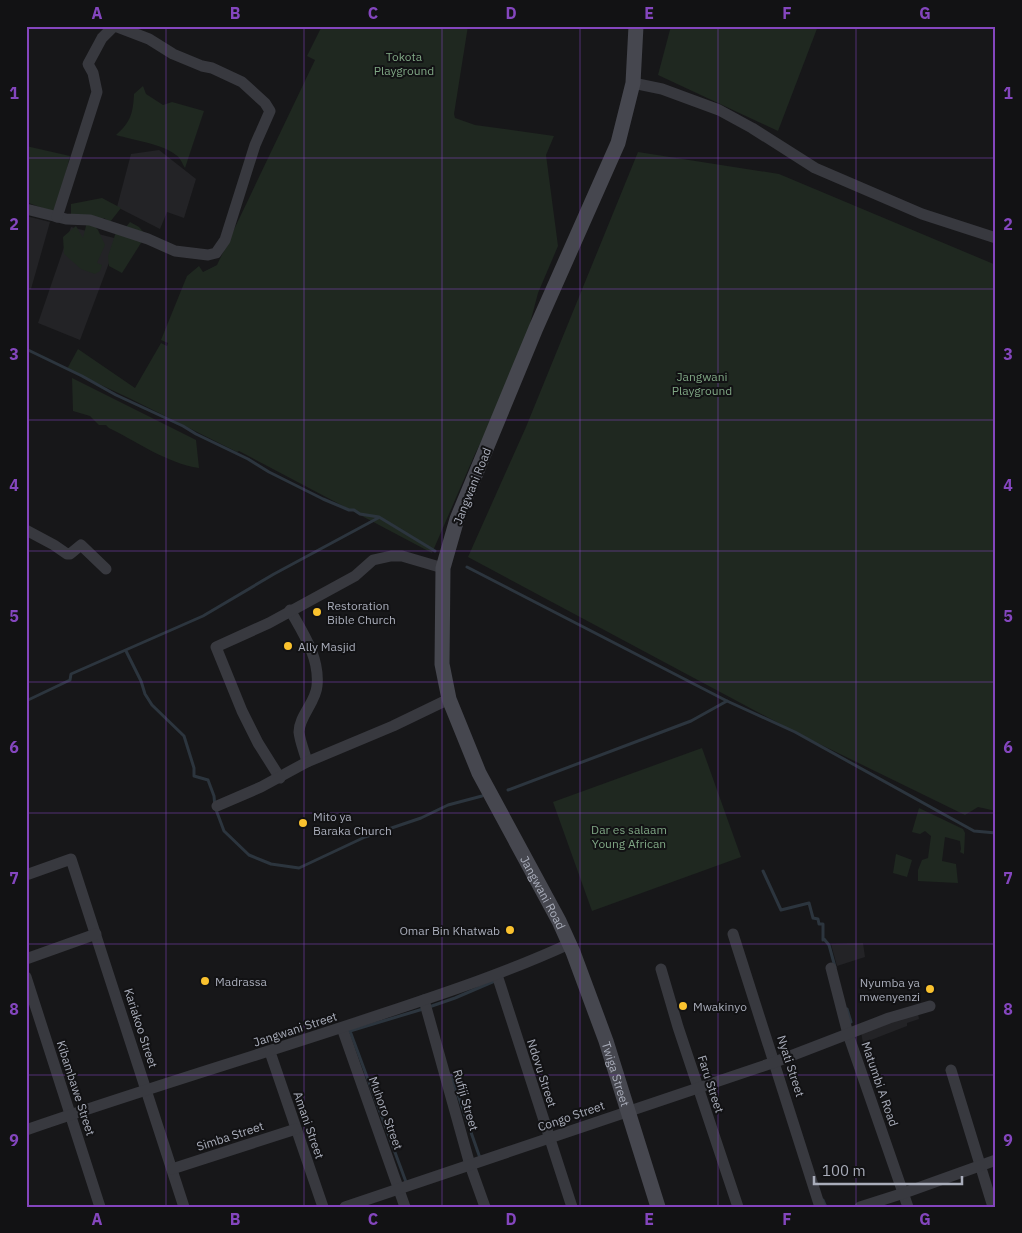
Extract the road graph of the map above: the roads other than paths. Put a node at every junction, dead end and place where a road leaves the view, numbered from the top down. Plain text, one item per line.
1 (114, 26) edge
2 (636, 26) edge
3 (632, 83) junction
4 (26, 209) edge
5 (57, 217) junction
6 (996, 238) edge
7 (26, 530) edge
8 (443, 568) junction
9 (106, 569) dead end
10 (290, 610) junction
11 (449, 699) junction
12 (307, 762) junction
13 (280, 778) junction
14 (217, 806) dead end
15 (26, 875) edge
16 (96, 934) junction
17 (733, 934) dead end
18 (569, 944) junction
19 (26, 959) edge
20 (831, 968) dead end
21 (661, 969) dead end
22 (497, 975) junction
23 (26, 977) edge
24 (424, 1000) junction
25 (930, 1006) dead end
26 (342, 1028) junction
27 (848, 1034) junction
28 (270, 1052) junction
29 (775, 1062) junction
30 (951, 1070) dead end
31 (698, 1087) junction
32 (146, 1089) junction
33 (628, 1111) junction
34 (71, 1115) junction
35 (296, 1129) junction
36 (26, 1130) edge
37 (549, 1139) junction
38 (996, 1160) edge
39 (470, 1165) junction
40 (981, 1166) junction
41 (172, 1169) junction
42 (399, 1189) junction
43 (904, 1193) junction
44 (100, 1207) edge
45 (184, 1207) edge
46 (323, 1207) edge
47 (345, 1207) edge
48 (405, 1207) edge
49 (485, 1207) edge
50 (572, 1207) edge
51 (658, 1207) edge
52 (738, 1207) edge
53 (820, 1207) edge
54 (860, 1207) edge
55 (908, 1207) edge
56 (994, 1207) edge

1 - 5 street
1 - 5 street
2 - 3 street, Jangwani Road
3 - 6 street
3 - 8 street, Jangwani Road
4 - 5 street
7 - 9 street
8 - 10 street
8 - 11 street, Jangwani Road
10 - 12 street
10 - 13 street
11 - 12 street
11 - 18 street, Jangwani Road
12 - 13 street
13 - 14 street
15 - 16 street, Kariakoo Street
16 - 19 street
16 - 32 street, Kariakoo Street
17 - 29 street, Nyati Street
18 - 22 street, Jangwani Street
18 - 33 street, Twiga Street
20 - 27 street, Matumbi A Road
21 - 31 street, Faru Street
22 - 24 street, Jangwani Street
22 - 37 street, Ndovu Street
23 - 34 street, Kibambawe Street
24 - 26 street, Jangwani Street
24 - 39 street, Rufiji Street
25 - 27 street, Congo Street
26 - 28 street, Jangwani Street
26 - 42 street, Muhoro Street
27 - 29 street, Congo Street
27 - 43 street, Matumbi A Road
28 - 32 street, Jangwani Street
28 - 35 street, Amani Street
29 - 31 street, Congo Street
29 - 53 street, Nyati Street
30 - 40 street
31 - 33 street, Congo Street
31 - 52 street, Faru Street
32 - 34 street, Jangwani Street
32 - 41 street, Kariakoo Street
33 - 37 street, Congo Street
33 - 51 street, Twiga Street
34 - 36 street, Jangwani Street
34 - 44 street, Kibambawe Street
35 - 41 street, Simba Street
35 - 46 street, Amani Street
37 - 39 street, Congo Street
37 - 50 street, Ndovu Street
38 - 40 street
39 - 42 street, Congo Street
39 - 49 street, Rufiji Street
40 - 43 street
40 - 56 street
41 - 45 street, Kariakoo Street
42 - 47 street, Congo Street
42 - 48 street, Muhoro Street
43 - 54 street
43 - 55 street, Matumbi A Road

